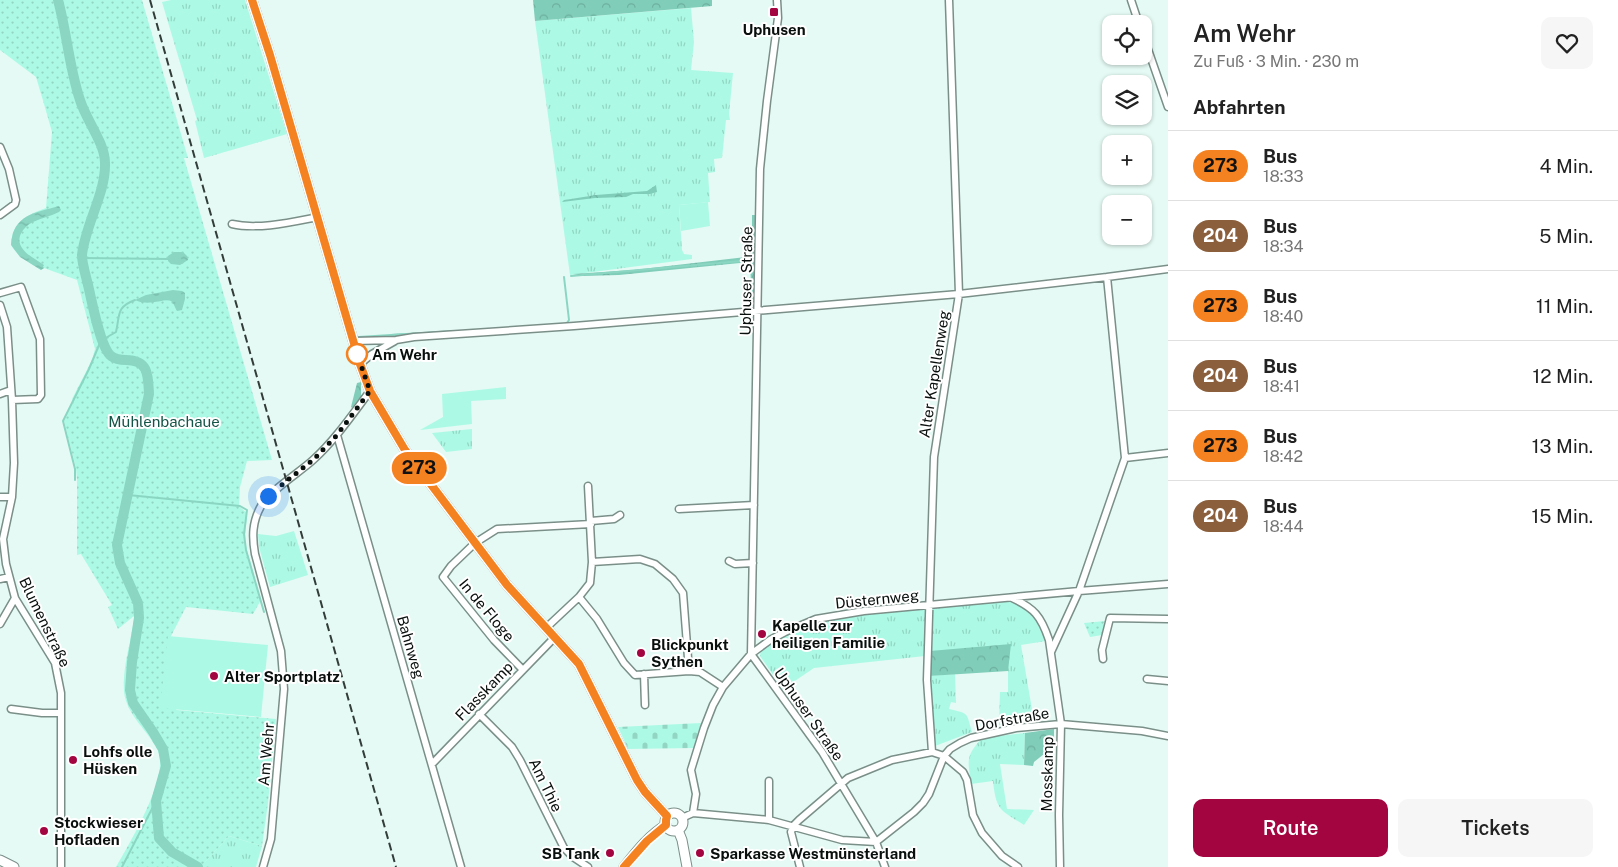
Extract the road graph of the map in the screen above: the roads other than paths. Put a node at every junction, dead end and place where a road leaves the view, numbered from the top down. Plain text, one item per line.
1 (252, 0) edge
2 (777, 0) edge
3 (949, 0) edge
4 (1131, 0) edge
5 (1136, 15) edge
6 (1152, 61) edge
7 (1168, 107) edge
8 (0, 147) edge
9 (0, 215) edge
10 (318, 217) junction
11 (232, 224) dead end
12 (1168, 269) edge
13 (1107, 277) junction
14 (0, 293) edge
15 (959, 294) junction
16 (0, 305) edge
17 (758, 310) junction
18 (396, 340) junction
19 (354, 341) junction
20 (360, 364) junction
21 (11, 390) junction
22 (370, 391) junction
23 (0, 394) edge
24 (12, 400) junction
25 (337, 435) junction
26 (1168, 453) edge
27 (1124, 458) junction
28 (588, 486) dead end
29 (12, 497) junction
30 (0, 498) edge
31 (754, 504) junction
32 (679, 509) dead end
33 (620, 515) dead end
34 (591, 523) junction
35 (475, 543) junction
36 (729, 561) dead end
37 (592, 562) junction
38 (753, 563) junction
39 (9, 577) junction
40 (0, 579) edge
41 (1168, 584) edge
42 (1079, 590) junction
43 (579, 597) junction
44 (1011, 597) junction
45 (16, 598) junction
46 (930, 606) junction
47 (1168, 619) edge
48 (0, 624) edge
49 (547, 628) junction
50 (555, 636) junction
51 (1051, 652) junction
52 (752, 654) junction
53 (1103, 659) dead end
54 (523, 670) junction
55 (689, 671) junction
56 (644, 674) junction
57 (1146, 679) dead end
58 (1168, 681) edge
59 (722, 686) junction
60 (645, 705) dead end
61 (11, 708) dead end
62 (61, 713) junction
63 (479, 714) junction
64 (1061, 724) junction
65 (1168, 736) edge
66 (932, 752) junction
67 (944, 756) junction
68 (432, 764) junction
69 (769, 781) dead end
70 (842, 784) junction
71 (693, 813) junction
72 (682, 818) junction
73 (769, 820) junction
74 (667, 821) junction
75 (793, 826) junction
76 (678, 830) junction
77 (876, 842) junction
78 (0, 860) edge
79 (14, 867) edge
80 (61, 867) edge
81 (263, 867) edge
82 (461, 867) edge
83 (588, 867) edge
84 (624, 867) edge
85 (686, 867) edge
86 (800, 867) edge
87 (884, 867) edge
88 (1018, 867) edge
89 (1060, 867) edge

1 - 10 street
2 - 17 street, Uphuser Straße
3 - 15 street, Alter Kapellenweg
4 - 5 street
6 - 7 street
8 - 9 street
10 - 11 street
10 - 19 street
12 - 13 street
13 - 15 street
13 - 27 street
14 - 24 street
15 - 17 street
15 - 46 street, Alter Kapellenweg
16 - 21 street, Blumenstraße
17 - 18 street
17 - 31 street, Uphuser Straße
18 - 19 street
18 - 20 street
19 - 20 street
20 - 22 street
21 - 23 street
21 - 24 street, Blumenstraße
22 - 25 street, Am Wehr
22 - 35 street
24 - 29 street, Blumenstraße
25 - 68 street, Bahnweg
25 - 81 street, Am Wehr
26 - 27 street
27 - 42 street
28 - 34 street
29 - 30 street
29 - 39 street, Blumenstraße
31 - 32 street
31 - 38 street, Uphuser Straße
33 - 34 street
34 - 35 street
34 - 37 street
35 - 49 street
35 - 54 street, In de Floge
36 - 38 street
37 - 43 street
37 - 55 street
38 - 52 street, Uphuser Straße
39 - 40 street
39 - 45 street, Blumenstraße
41 - 42 street, Düsternweg
42 - 44 street, Düsternweg
42 - 51 street
43 - 49 street
43 - 56 street
44 - 46 street, Düsternweg
44 - 51 street, Mosskamp
45 - 48 street
45 - 62 street, Blumenstraße
46 - 52 street, Düsternweg
46 - 66 street, Alter Kapellenweg
47 - 53 street
49 - 50 street
50 - 54 street, Flasskamp
50 - 74 street
51 - 64 street, Mosskamp
52 - 59 street, Düsternweg
52 - 70 street, Uphuser Straße
54 - 63 street, Flasskamp
55 - 56 street
55 - 59 street
56 - 60 street
57 - 58 street
59 - 71 street, Düsternweg
61 - 62 street
62 - 80 street, Blumenstraße
63 - 68 street, Flasskamp
63 - 83 street, Am Thie
64 - 65 street, Dorfstraße
64 - 67 street, Dorfstraße
64 - 89 street, Mosskamp
66 - 67 street
66 - 70 street
67 - 77 street
67 - 88 street
68 - 82 street, Bahnweg
69 - 73 street
70 - 75 street
70 - 77 street, Uphuser Straße
71 - 72 street
71 - 73 street
72 - 74 street
72 - 76 street
73 - 75 street
74 - 76 street
74 - 84 street
75 - 77 street
75 - 86 street
76 - 85 street
77 - 87 street, Uphuser Straße
78 - 79 street

